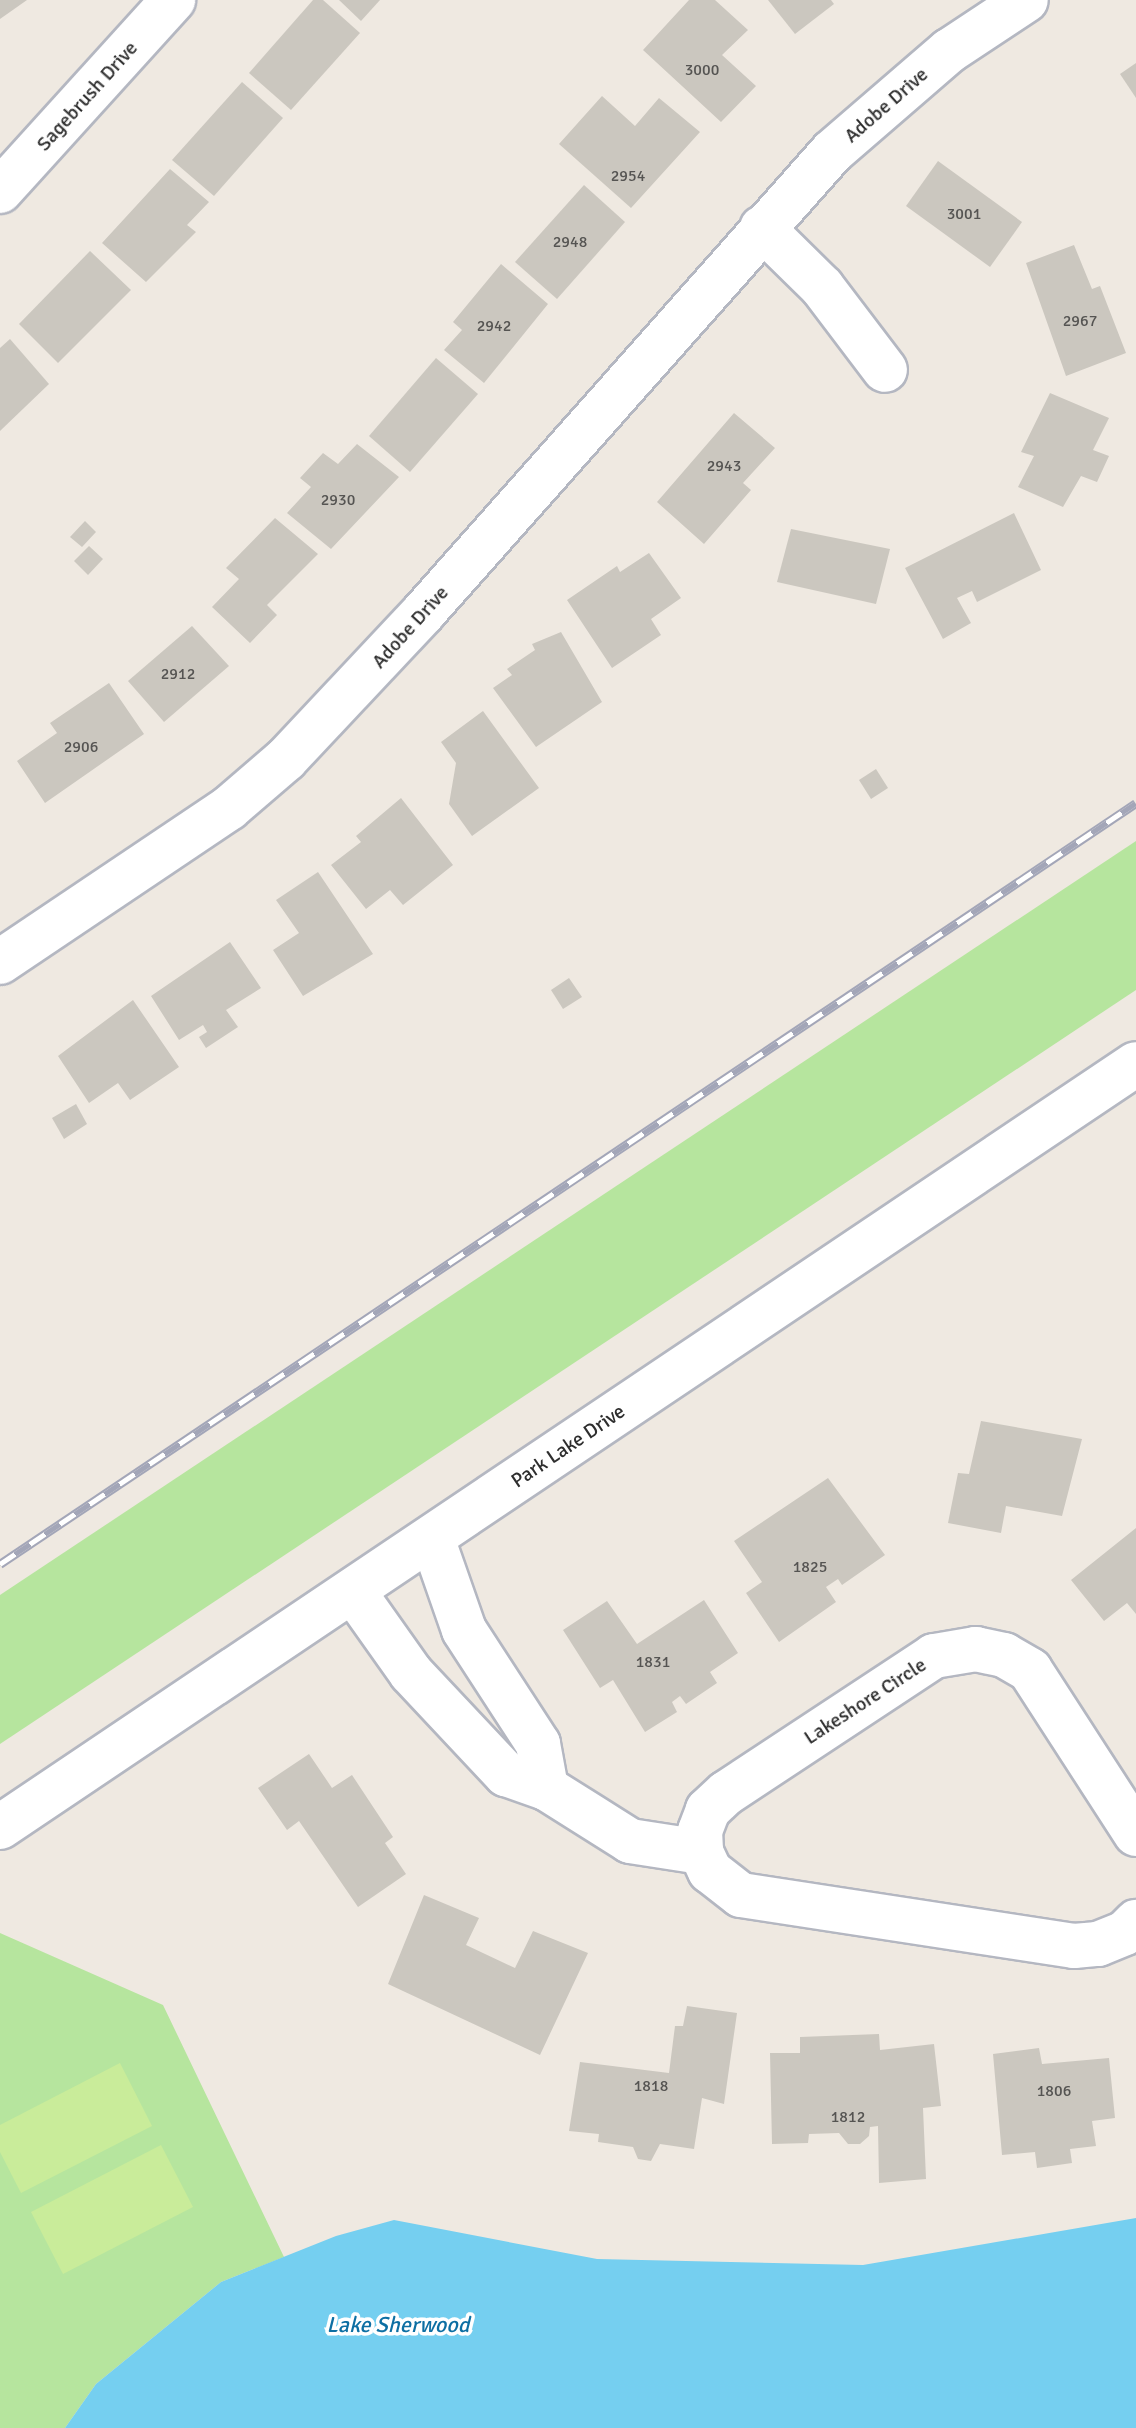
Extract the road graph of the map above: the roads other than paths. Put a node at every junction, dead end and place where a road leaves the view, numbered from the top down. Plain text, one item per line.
1 (173, 0) edge
2 (1026, 0) edge
3 (0, 191) edge
4 (762, 228) junction
5 (885, 370) dead end
6 (0, 962) edge
7 (1136, 1064) edge
8 (432, 1538) junction
9 (353, 1591) junction
10 (546, 1788) junction
11 (0, 1827) edge
12 (1136, 1834) edge
13 (701, 1852) junction
14 (1136, 1922) edge

1 - 3 street, Sagebrush Drive
2 - 4 street, Adobe Drive
4 - 5 street
4 - 6 street, Adobe Drive
7 - 8 street, Park Lake Drive
8 - 9 street, Park Lake Drive
8 - 10 street
9 - 10 street
9 - 11 street, Park Lake Drive
10 - 13 street
12 - 13 street, Lakeshore Circle
13 - 14 street

